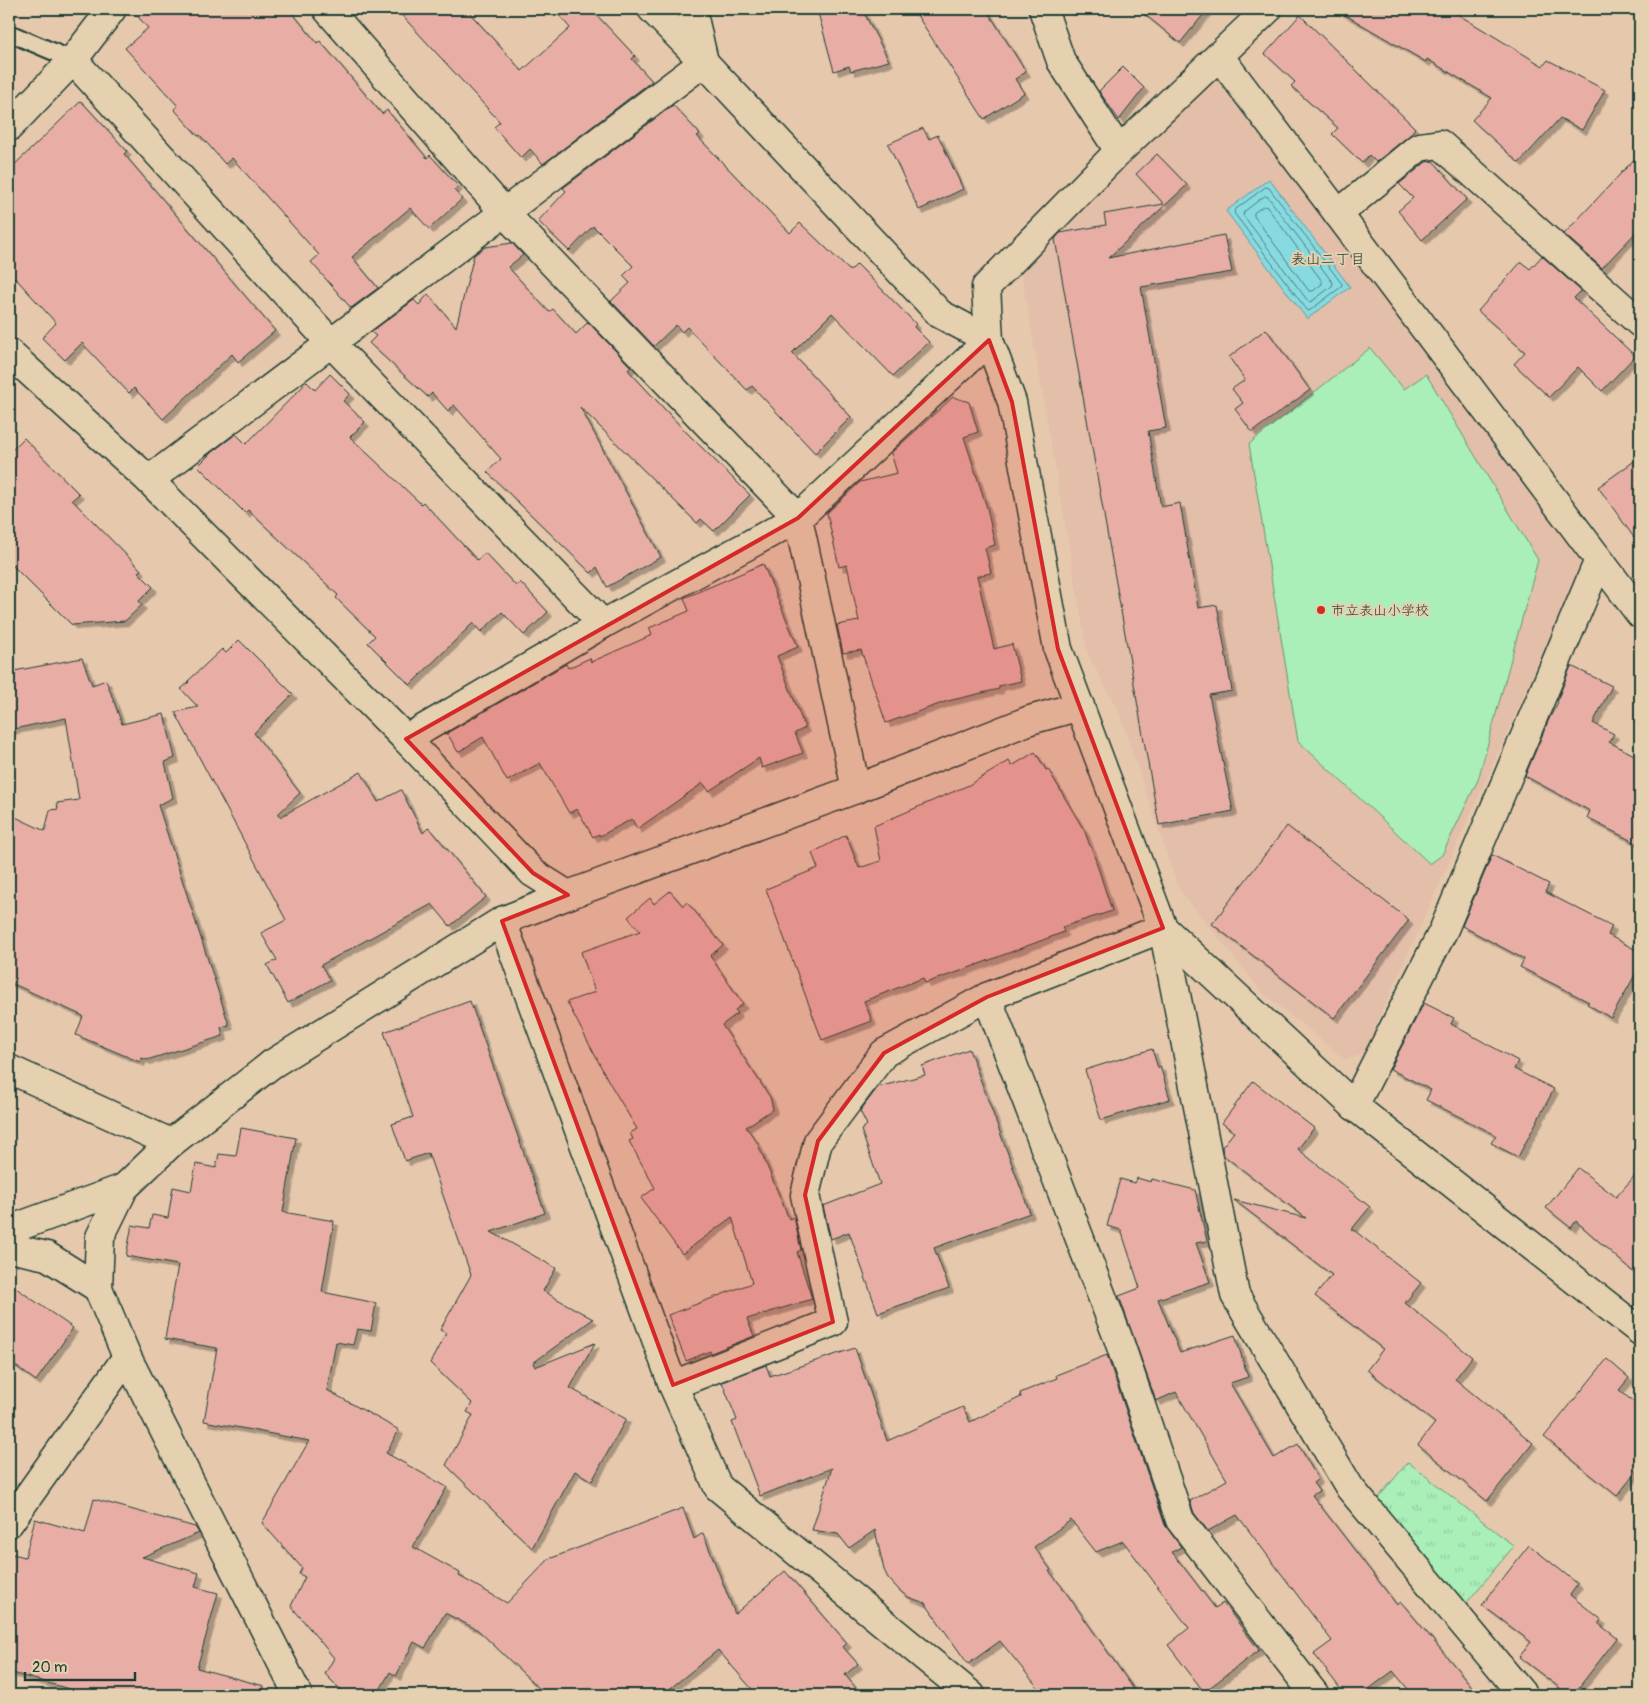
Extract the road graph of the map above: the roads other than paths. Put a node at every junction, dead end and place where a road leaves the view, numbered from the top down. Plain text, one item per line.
1 (112, 9) edge
2 (327, 9) edge
3 (652, 9) edge
4 (692, 9) edge
5 (1043, 9) edge
6 (1268, 9) edge
7 (9, 34) edge
8 (1219, 56) junction
9 (73, 60) junction
10 (704, 62) junction
11 (9, 127) edge
12 (1119, 151) junction
13 (504, 212) junction
14 (1338, 214) junction
15 (1640, 323) edge
16 (989, 340) junction
17 (331, 343) junction
18 (9, 353) edge
19 (149, 480) junction
20 (798, 518) junction
21 (1599, 560) junction
22 (1640, 614) edge
23 (603, 624) junction
24 (1080, 706) junction
25 (406, 738) junction
26 (856, 788) junction
27 (568, 895) junction
28 (502, 921) junction
29 (1163, 928) junction
30 (987, 997) junction
31 (9, 1069) edge
32 (1354, 1106) junction
33 (171, 1143) junction
34 (124, 1188) junction
35 (9, 1230) edge
36 (9, 1248) edge
37 (98, 1288) junction
38 (1640, 1331) edge
39 (127, 1357) junction
40 (673, 1385) junction
41 (9, 1523) edge
42 (298, 1695) edge
43 (971, 1695) edge
44 (1315, 1695) edge
45 (1523, 1695) edge

1 - 9 street
2 - 13 street
3 - 10 street
4 - 10 street
5 - 12 street
6 - 8 street
7 - 9 lane
8 - 12 street
8 - 14 street
9 - 11 street
9 - 17 street
10 - 13 street
10 - 16 street
12 - 16 street
13 - 17 street
13 - 20 street
14 - 15 street
14 - 21 street
16 - 20 street
16 - 24 street
17 - 19 street
17 - 23 street
18 - 19 street
19 - 25 street
20 - 23 street
20 - 26 street
21 - 22 street
21 - 32 street
23 - 25 street
24 - 26 street
24 - 29 street
25 - 27 street
26 - 27 street
27 - 28 street
28 - 33 street
28 - 40 street
29 - 30 street
29 - 32 street
29 - 45 street
30 - 40 street
30 - 44 street
31 - 33 street
32 - 38 street
33 - 34 street
34 - 35 street
34 - 37 street
36 - 37 street
37 - 39 street
39 - 41 street
39 - 42 street
40 - 43 street

